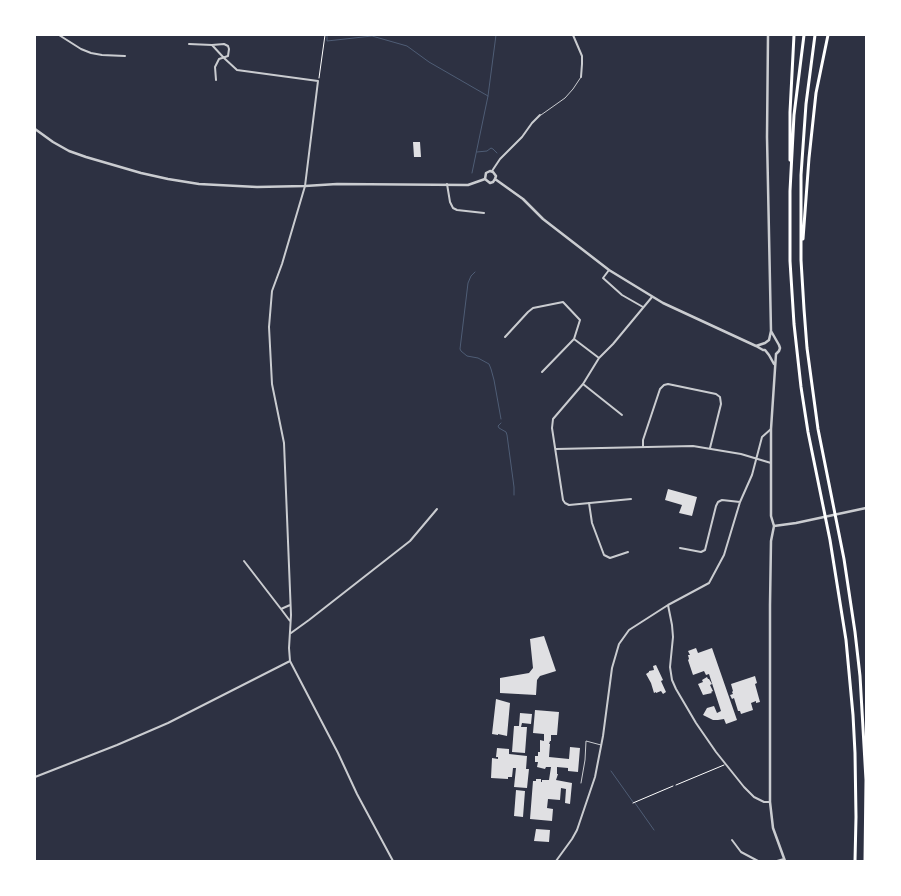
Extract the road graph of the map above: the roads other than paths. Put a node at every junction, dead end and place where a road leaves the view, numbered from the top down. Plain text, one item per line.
1 (59, 35) edge
2 (573, 35) edge
3 (768, 35) edge
4 (794, 35) edge
5 (804, 35) edge
6 (815, 35) edge
7 (828, 35) edge
8 (189, 44) dead end
9 (212, 45) junction
10 (119, 56) junction
11 (125, 56) dead end
12 (224, 58) junction
13 (120, 60) dead end
14 (581, 77) joint
15 (216, 80) dead end
16 (540, 115) joint
17 (35, 129) edge
18 (492, 171) junction
19 (485, 179) junction
20 (496, 179) junction
21 (446, 184) junction
22 (306, 186) junction
23 (790, 191) junction
24 (484, 213) dead end
25 (801, 260) junction
26 (609, 270) junction
27 (652, 296) junction
28 (643, 307) junction
29 (771, 331) junction
30 (505, 337) dead end
31 (574, 339) junction
32 (770, 340) junction
33 (776, 341) junction
34 (766, 343) junction
35 (756, 346) junction
36 (765, 350) junction
37 (776, 354) junction
38 (770, 355) junction
39 (600, 358) junction
40 (774, 365) junction
41 (542, 372) dead end
42 (583, 384) junction
43 (622, 415) dead end
44 (771, 429) junction
45 (643, 446) junction
46 (710, 448) junction
47 (556, 449) junction
48 (756, 459) junction
49 (771, 463) junction
50 (631, 499) dead end
51 (740, 502) junction
52 (588, 503) junction
53 (866, 508) edge
54 (437, 509) dead end
55 (774, 526) junction
56 (680, 548) dead end
57 (628, 552) dead end
58 (244, 560) dead end
59 (290, 605) junction
60 (668, 605) junction
61 (281, 609) junction
62 (291, 621) junction
63 (291, 633) junction
64 (290, 661) junction
65 (601, 745) junction
66 (35, 777) edge
67 (581, 783) dead end
68 (770, 802) junction
69 (732, 840) dead end
70 (784, 860) edge
71 (393, 861) edge
72 (556, 861) edge
73 (758, 861) edge
74 (777, 861) edge
75 (855, 861) edge
76 (865, 861) edge

1 - 10 street
2 - 14 street
3 - 29 street
4 - 23 highway
5 - 23 highway
6 - 25 highway
7 - 25 highway
8 - 9 street
9 - 12 street
9 - 12 street
10 - 11 street
10 - 13 street
12 - 15 street
12 - 22 street
14 - 16 lane
16 - 18 street
17 - 22 street
18 - 19 street
18 - 20 street
19 - 20 street
19 - 21 street
20 - 26 street
21 - 22 street
21 - 24 street
22 - 59 street
23 - 75 highway
25 - 76 highway
26 - 27 street
26 - 28 street
27 - 28 street
27 - 35 street
28 - 39 street
29 - 32 street
29 - 33 street
30 - 31 street
31 - 39 street
31 - 41 street
32 - 33 street
32 - 34 street
33 - 37 street
34 - 35 street
34 - 36 street
35 - 36 street
36 - 38 street
37 - 38 street
37 - 40 street
38 - 40 street
39 - 42 street
40 - 44 street
42 - 43 street
42 - 47 street
44 - 48 street
44 - 49 street
45 - 46 street
45 - 46 street
45 - 47 street
46 - 48 street
47 - 52 street
48 - 49 street
48 - 51 street
49 - 55 street
50 - 52 street
51 - 56 street
51 - 60 street
52 - 57 street
53 - 55 street
54 - 63 street
55 - 68 street
58 - 61 street
59 - 61 street
59 - 62 street
60 - 65 street
60 - 68 street
61 - 62 street
62 - 63 street
63 - 64 street
64 - 66 street
64 - 71 street
65 - 67 lane
65 - 72 street
68 - 70 street
69 - 73 street
70 - 74 street

